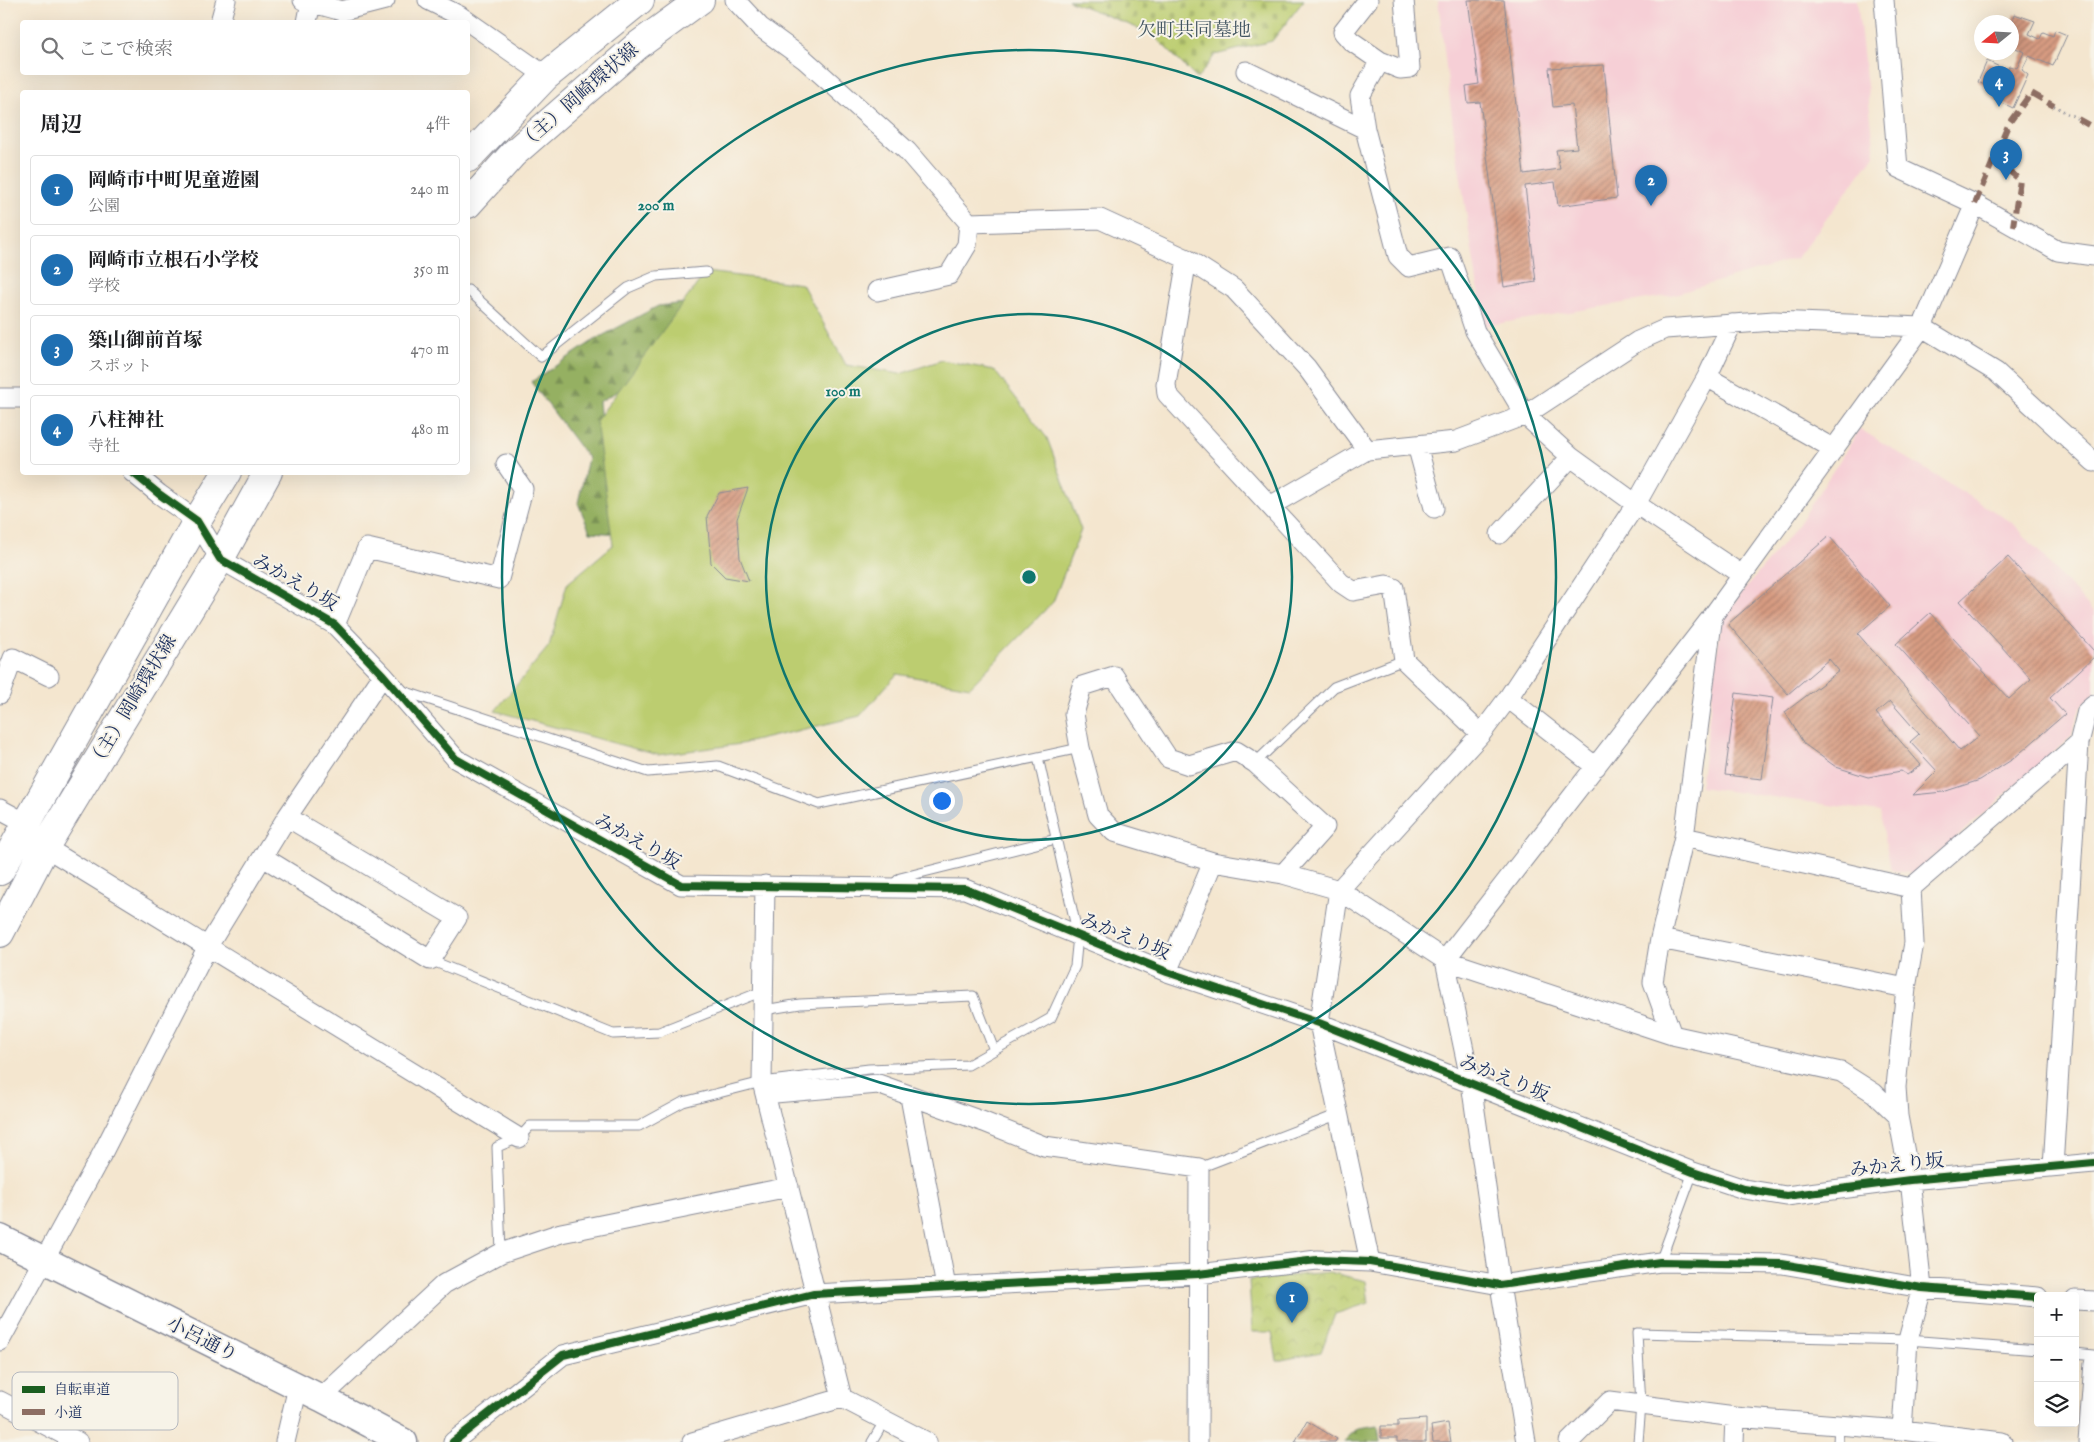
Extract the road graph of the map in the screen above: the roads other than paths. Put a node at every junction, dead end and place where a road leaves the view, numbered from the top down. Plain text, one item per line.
1 (226, 0) edge
2 (385, 0) edge
3 (428, 0) edge
4 (640, 0) edge
5 (700, 0) edge
6 (735, 0) edge
7 (1368, 0) edge
8 (1404, 0) edge
9 (1884, 0) edge
10 (307, 1) edge
11 (221, 20) edge
12 (307, 20) edge
13 (466, 20) edge
14 (470, 23) edge
15 (1380, 60) junction
16 (1246, 71) dead end
17 (546, 76) junction
18 (1365, 129) junction
19 (470, 156) edge
20 (470, 202) edge
21 (1975, 204) junction
22 (969, 223) junction
23 (2094, 256) edge
24 (1187, 259) junction
25 (706, 272) dead end
26 (877, 291) dead end
27 (470, 292) edge
28 (1732, 324) junction
29 (1922, 327) junction
30 (1707, 377) junction
31 (0, 398) edge
32 (20, 398) edge
33 (1525, 415) junction
34 (1417, 445) junction
35 (1834, 449) junction
36 (1367, 450) junction
37 (1571, 457) junction
38 (2094, 462) edge
39 (506, 464) dead end
40 (136, 475) edge
41 (225, 475) edge
42 (266, 475) edge
43 (1636, 504) junction
44 (1270, 506) junction
45 (1434, 508) dead end
46 (197, 521) junction
47 (1500, 534) dead end
48 (220, 558) junction
49 (1742, 575) junction
50 (1714, 614) junction
51 (335, 625) junction
52 (1404, 660) junction
53 (49, 676) dead end
54 (388, 681) junction
55 (0, 694) edge
56 (1508, 698) junction
57 (2094, 705) edge
58 (1480, 734) junction
59 (2079, 743) junction
60 (1080, 748) junction
61 (1038, 757) junction
62 (1255, 763) junction
63 (1596, 767) junction
64 (0, 809) edge
65 (287, 817) junction
66 (26, 823) junction
67 (1684, 837) junction
68 (1056, 839) junction
69 (45, 847) junction
70 (263, 857) junction
71 (1213, 862) junction
72 (0, 871) edge
73 (1283, 874) junction
74 (765, 885) junction
75 (1911, 888) junction
76 (888, 889) junction
77 (1339, 890) junction
78 (0, 933) edge
79 (1078, 936) junction
80 (1660, 939) junction
81 (208, 946) junction
82 (430, 960) junction
83 (1446, 960) junction
84 (1167, 972) junction
85 (1906, 988) junction
86 (764, 1000) junction
87 (1319, 1023) junction
88 (1672, 1035) junction
89 (994, 1050) junction
90 (762, 1082) junction
91 (1471, 1083) junction
92 (910, 1097) junction
93 (1339, 1114) junction
94 (1898, 1116) junction
95 (519, 1138) junction
96 (2094, 1163) edge
97 (2053, 1167) junction
98 (1199, 1168) junction
99 (1693, 1172) junction
100 (1910, 1180) junction
101 (790, 1187) junction
102 (0, 1238) edge
103 (501, 1253) junction
104 (43, 1260) junction
105 (1370, 1262) junction
106 (1660, 1262) junction
107 (1198, 1274) junction
108 (1500, 1285) junction
109 (946, 1287) junction
110 (1922, 1288) junction
111 (814, 1294) junction
112 (2034, 1297) edge
113 (2079, 1300) edge
114 (2094, 1301) edge
115 (1908, 1340) junction
116 (0, 1341) edge
117 (2034, 1350) edge
118 (2079, 1353) edge
119 (2094, 1354) edge
120 (2094, 1363) edge
121 (298, 1387) junction
122 (321, 1398) junction
123 (842, 1398) junction
124 (0, 1401) edge
125 (1641, 1405) junction
126 (12, 1407) edge
127 (1735, 1417) junction
128 (885, 1420) junction
129 (55, 1430) edge
130 (1902, 1430) junction
131 (1839, 1434) edge
132 (1939, 1439) edge
133 (78, 1442) edge
134 (285, 1442) edge
135 (404, 1442) edge
136 (453, 1442) edge
137 (692, 1442) edge
138 (872, 1442) edge
139 (927, 1442) edge
140 (1198, 1442) edge
141 (1526, 1442) edge
142 (1569, 1442) edge
143 (1638, 1442) edge
144 (1734, 1442) edge
145 (2002, 1442) edge
146 (2088, 1442) edge

1 - 11 street
2 - 10 street
3 - 13 street
4 - 17 main road, （主）岡崎環状線
5 - 20 main road, （主）岡崎環状線
6 - 22 street
7 - 15 street
8 - 15 street
9 - 21 street
10 - 12 street
14 - 17 street
15 - 18 street
16 - 18 street
17 - 19 main road, （主）岡崎環状線
18 - 33 street
21 - 23 street
21 - 29 street
22 - 24 street
22 - 26 street
24 - 36 street
24 - 44 street
25 - 27 lane
28 - 29 street
28 - 30 street
28 - 33 street
29 - 35 street
29 - 38 street
30 - 35 street
30 - 43 street
31 - 32 street
33 - 34 street
33 - 37 street
34 - 36 street
34 - 45 street
35 - 49 street
36 - 44 street
37 - 43 street
37 - 47 street
39 - 51 street
40 - 46 street
41 - 46 main road, （主）岡崎環状線
42 - 48 main road, （主）岡崎環状線
43 - 49 street
43 - 56 street
44 - 52 street
46 - 48 street
46 - 66 main road, （主）岡崎環状線
48 - 51 street, みかえり坂
48 - 69 main road, （主）岡崎環状線
49 - 50 street
50 - 63 street
50 - 67 street
51 - 54 street, みかえり坂
52 - 58 street
52 - 62 lane
53 - 55 street
54 - 61 lane
54 - 65 street
54 - 74 street, みかえり坂
56 - 58 street
56 - 63 street
57 - 59 street
58 - 77 street
59 - 75 street
59 - 97 street
60 - 61 lane
60 - 62 street
60 - 71 street
61 - 68 lane
62 - 73 street
63 - 83 street
64 - 66 street
65 - 70 street
65 - 82 street
66 - 72 main road, （主）岡崎環状線
67 - 75 street
67 - 80 street
68 - 76 lane
68 - 79 lane
69 - 78 main road, （主）岡崎環状線
69 - 81 street
70 - 81 street
70 - 82 street
71 - 73 street
71 - 84 street
73 - 77 street
74 - 76 street, みかえり坂
74 - 86 street
75 - 85 street
76 - 79 street, みかえり坂
77 - 83 street
77 - 87 street
79 - 84 street, みかえり坂
79 - 89 lane
80 - 85 street
80 - 88 street
81 - 95 street
81 - 104 street
82 - 86 lane
83 - 88 street
83 - 91 street
84 - 87 street, みかえり坂
85 - 94 street
86 - 89 lane
86 - 90 street
87 - 91 street, みかえり坂
87 - 93 street
88 - 94 street
89 - 90 lane
90 - 92 street
90 - 95 lane
90 - 101 street
91 - 99 street, みかえり坂
91 - 108 street
92 - 98 street
92 - 109 street
93 - 98 lane
93 - 105 street
94 - 100 street
95 - 103 lane
96 - 97 street, みかえり坂
97 - 100 street, みかえり坂
98 - 107 street
99 - 100 street, みかえり坂
99 - 106 lane
100 - 110 street
101 - 103 street
101 - 111 street
102 - 104 street, 小呂通り
103 - 122 street
104 - 116 street
104 - 121 street, 小呂通り
105 - 107 street
105 - 108 street
106 - 108 street
106 - 110 street
107 - 109 street
107 - 140 street
108 - 141 street
109 - 111 street
110 - 112 street
110 - 115 street
111 - 123 street
111 - 136 street
113 - 114 street
115 - 117 lane
115 - 125 lane
115 - 130 street
118 - 119 lane
120 - 146 street
121 - 122 street, 小呂通り
121 - 134 street
122 - 135 street, 小呂通り
123 - 128 street
123 - 137 street
124 - 126 street
125 - 127 street
125 - 142 street
125 - 143 lane
127 - 131 street
127 - 144 street
128 - 138 lane
128 - 139 street
129 - 133 street
130 - 131 street
130 - 132 street
132 - 145 street

